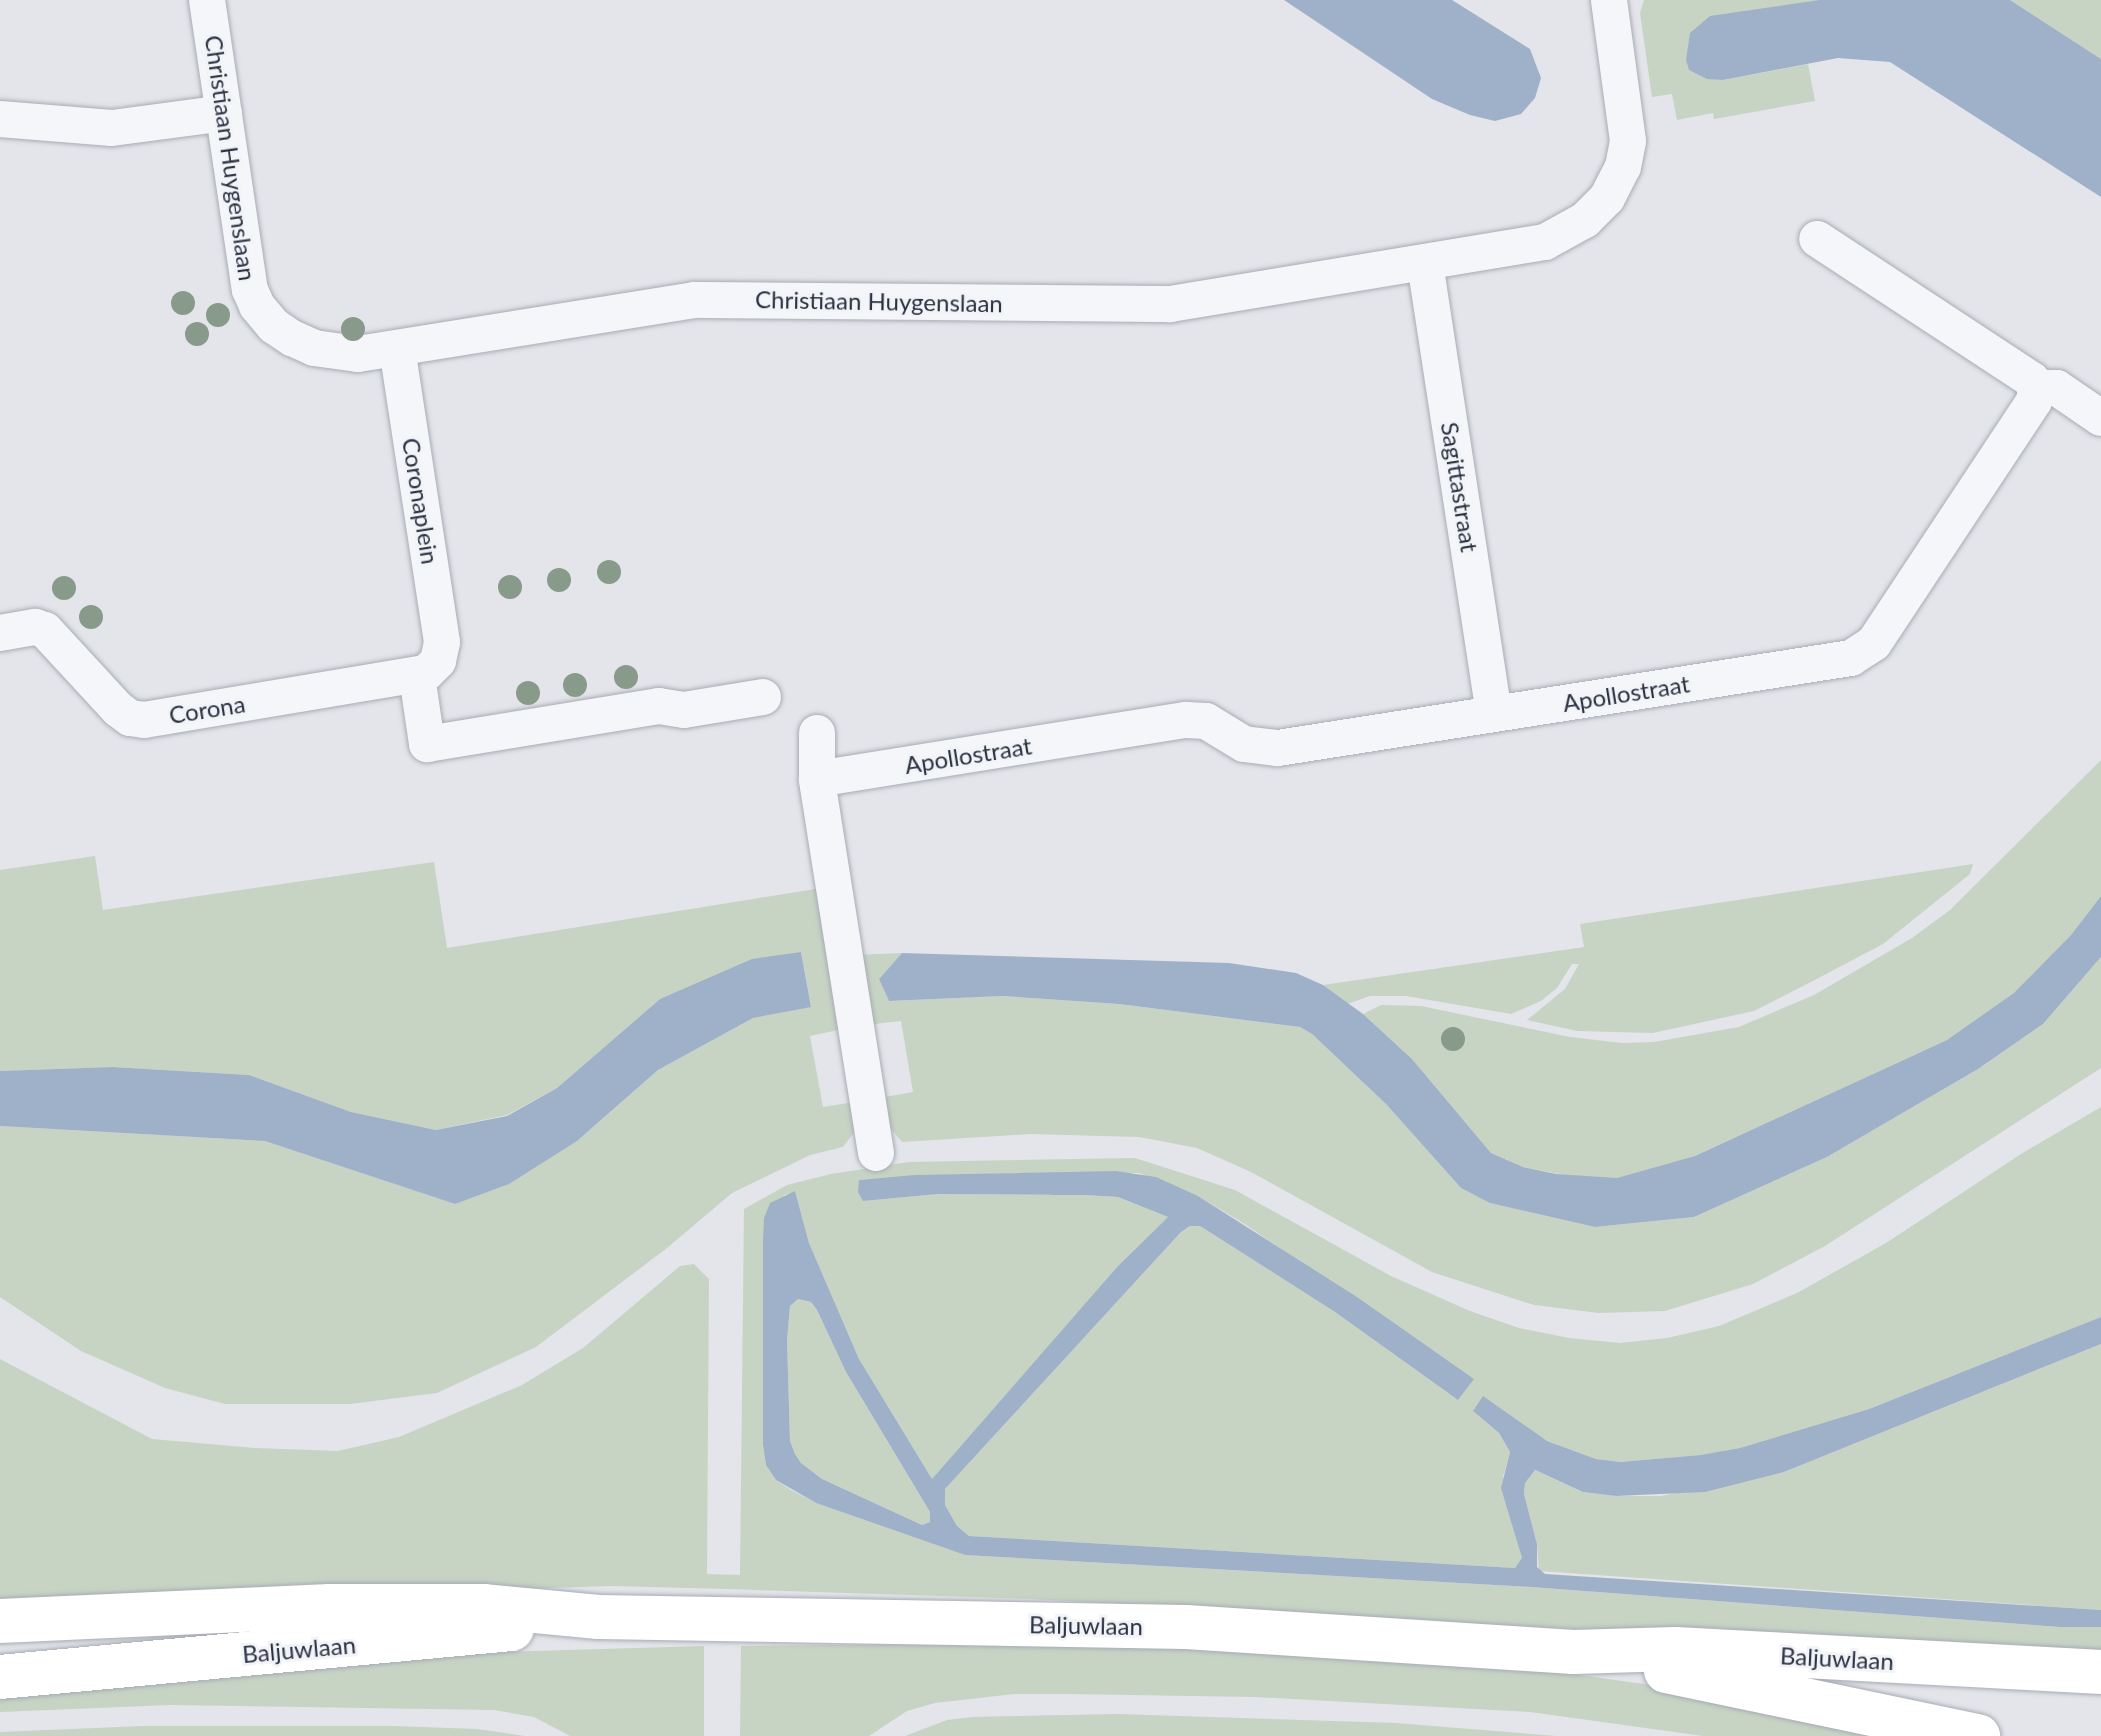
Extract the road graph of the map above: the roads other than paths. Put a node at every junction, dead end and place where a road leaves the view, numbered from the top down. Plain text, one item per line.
1 (207, 0) edge
2 (1610, 1) edge
3 (224, 113) junction
4 (0, 119) edge
5 (1817, 239) dead end
6 (1425, 263) junction
7 (397, 348) junction
8 (2036, 388) junction
9 (2101, 418) edge
10 (0, 633) edge
11 (429, 665) junction
12 (763, 697) dead end
13 (1494, 712) junction
14 (817, 733) dead end
15 (817, 779) junction
16 (876, 1153) dead end
17 (598, 1617) junction
18 (0, 1621) edge
19 (1573, 1652) junction
20 (2101, 1672) edge
21 (0, 1677) edge
22 (1978, 1736) edge

1 - 3 street, Christiaan Huygenslaan
2 - 6 street, Christiaan Huygenslaan
3 - 4 street
3 - 7 street, Christiaan Huygenslaan
5 - 8 street
6 - 7 street, Christiaan Huygenslaan
6 - 13 street, Sagittastraat
7 - 11 street, Coronaplein
8 - 9 street
8 - 13 street, Apollostraat
10 - 11 street, Corona
11 - 12 street, Coronaplein
13 - 15 street, Apollostraat
14 - 15 street
15 - 16 street
17 - 18 main road, Baljuwlaan
17 - 19 main road, Baljuwlaan
17 - 21 main road, Baljuwlaan
19 - 20 main road, Baljuwlaan
19 - 22 main road, Baljuwlaan

